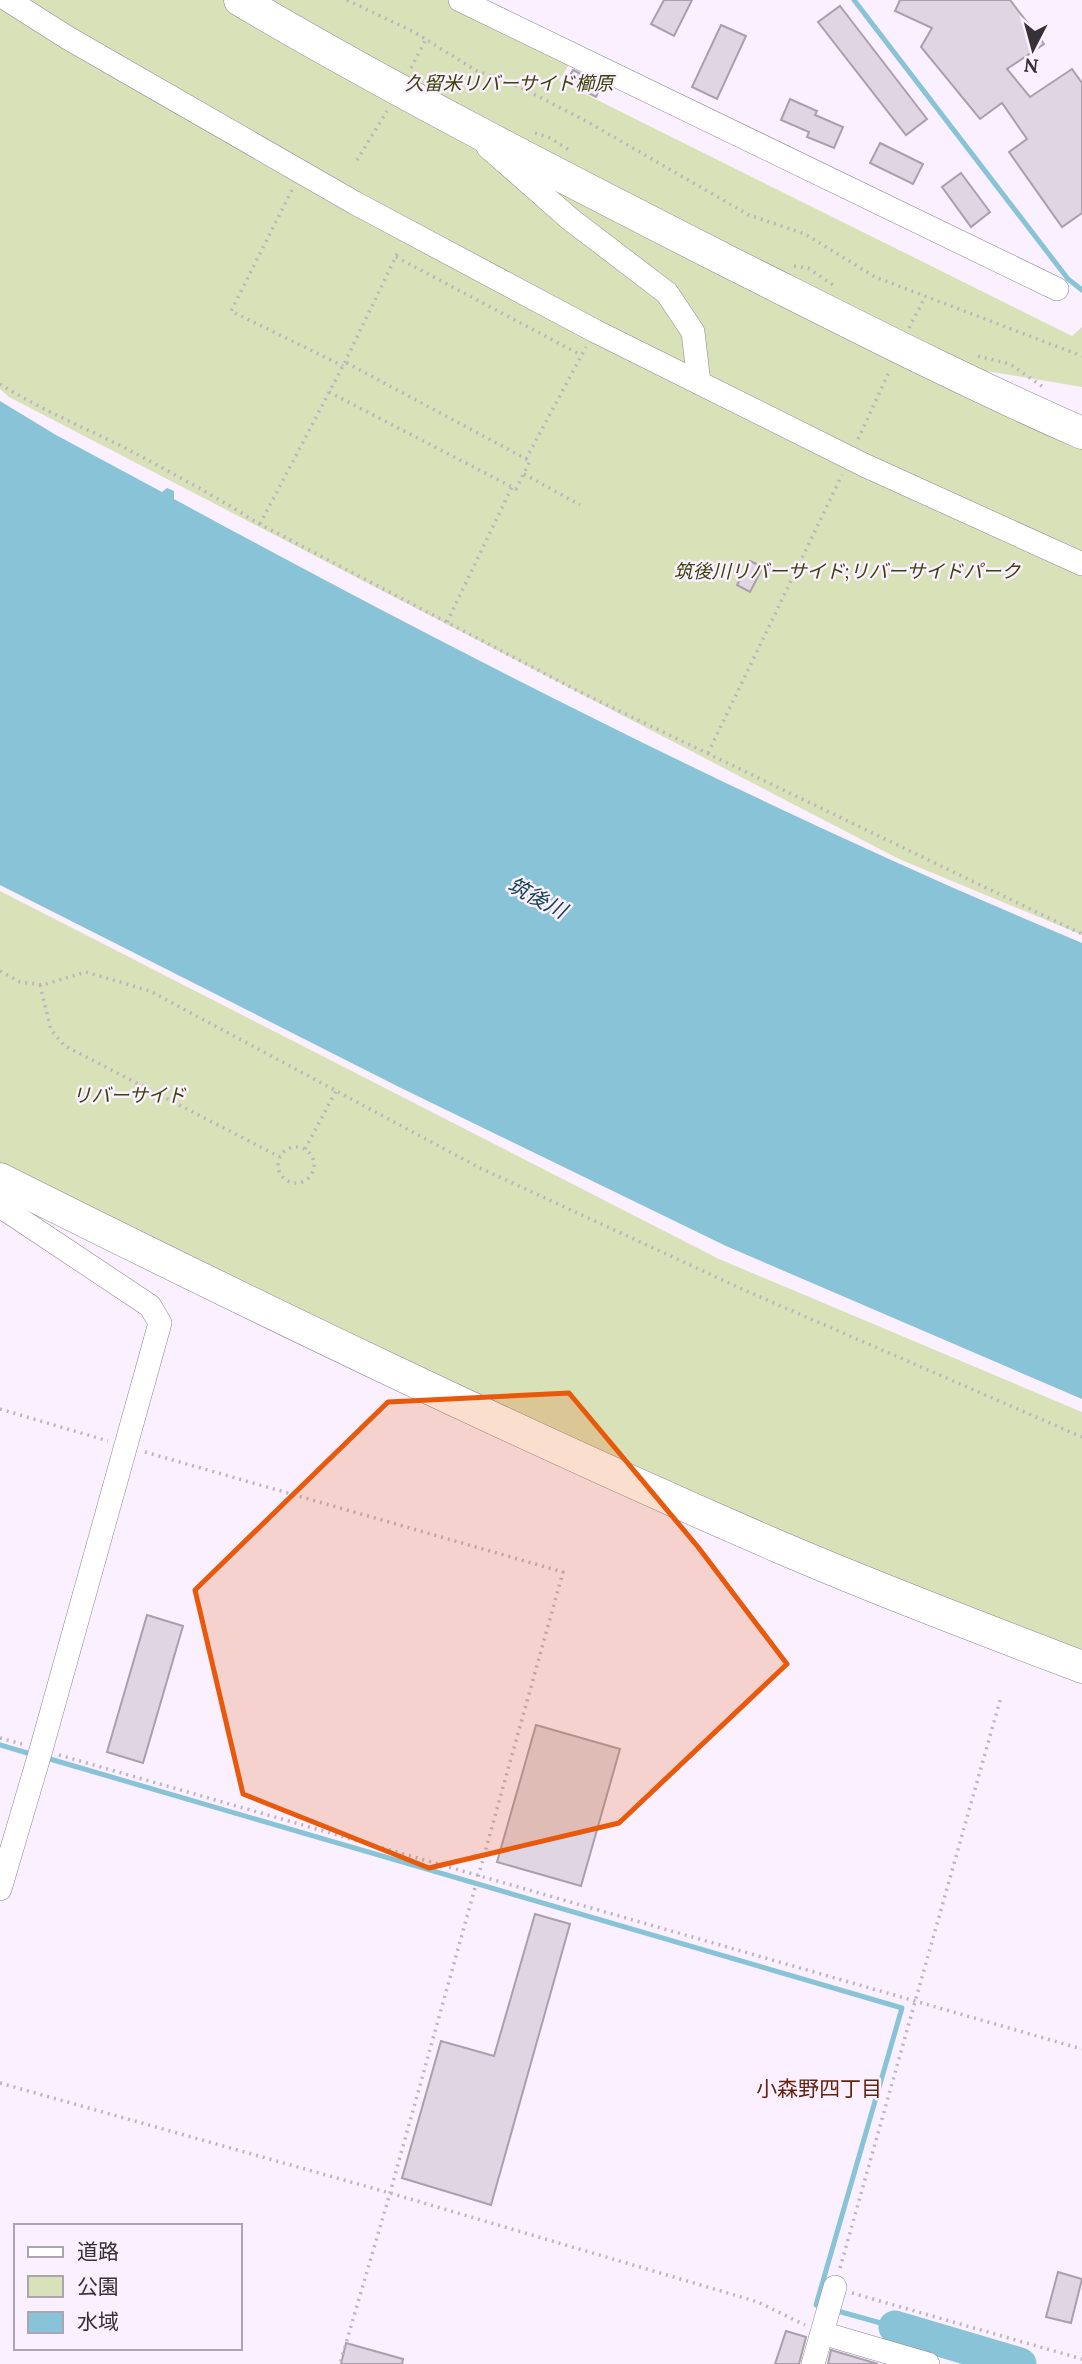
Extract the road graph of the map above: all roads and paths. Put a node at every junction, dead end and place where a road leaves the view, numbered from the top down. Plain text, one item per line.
1 (8, 0) edge
2 (240, 0) edge
3 (347, 0) edge
4 (460, 0) edge
5 (426, 39) junction
6 (405, 80) junction
7 (457, 121) junction
8 (357, 160) dead end
9 (301, 173) junction
10 (408, 232) junction
11 (396, 257) junction
12 (1057, 289) dead end
13 (925, 297) junction
14 (595, 331) junction
15 (905, 336) junction
16 (581, 355) junction
17 (1082, 356) edge
18 (344, 364) junction
19 (699, 383) junction
20 (0, 384) edge
21 (329, 392) junction
22 (1082, 433) edge
23 (850, 458) junction
24 (526, 459) junction
25 (524, 474) junction
26 (512, 487) junction
27 (580, 505) dead end
28 (260, 524) junction
29 (1082, 564) edge
30 (447, 622) junction
31 (708, 753) junction
32 (1082, 933) edge
33 (0, 971) edge
34 (40, 985) junction
35 (336, 1090) junction
36 (305, 1149) junction
37 (280, 1157) junction
38 (0, 1179) edge
39 (0, 1206) edge
40 (0, 1409) edge
41 (1082, 1437) edge
42 (126, 1447) junction
43 (1082, 1667) edge
44 (1002, 1697) dead end
45 (0, 1738) edge
46 (41, 1750) junction
47 (479, 1874) junction
48 (0, 1889) edge
49 (914, 2001) junction
50 (1082, 2049) edge
51 (0, 2083) edge
52 (390, 2193) junction
53 (835, 2287) junction
54 (822, 2333) junction
55 (1082, 2359) edge
56 (340, 2364) edge
57 (813, 2364) edge
58 (928, 2364) edge

1 - 9 street
2 - 6 street
3 - 5 path
4 - 12 street
5 - 6 path
5 - 13 path
6 - 7 street
6 - 8 path
7 - 15 street
7 - 19 street
9 - 10 street
9 - 18 path
10 - 11 path
10 - 14 street
11 - 16 path
11 - 18 path
13 - 15 path
13 - 17 path
14 - 16 path
14 - 19 street
15 - 22 street
15 - 23 path
16 - 24 path
18 - 21 path
18 - 24 path
19 - 23 street
20 - 28 path
21 - 26 path
21 - 28 path
23 - 29 street
23 - 31 path
24 - 25 path
25 - 26 path
25 - 27 path
26 - 30 path
28 - 30 path
30 - 31 path
31 - 32 path
33 - 34 path
34 - 35 path
34 - 37 path
35 - 36 path
35 - 41 path
36 - 37 path
36 - 37 path
38 - 43 street
39 - 42 street
40 - 42 path
42 - 46 street
42 - 47 path
44 - 49 path
45 - 46 path
46 - 47 path
46 - 48 street
47 - 49 path
47 - 52 path
49 - 50 path
49 - 53 path
51 - 52 path
52 - 54 path
52 - 56 path
53 - 54 street
53 - 55 path
54 - 57 street
54 - 58 street

